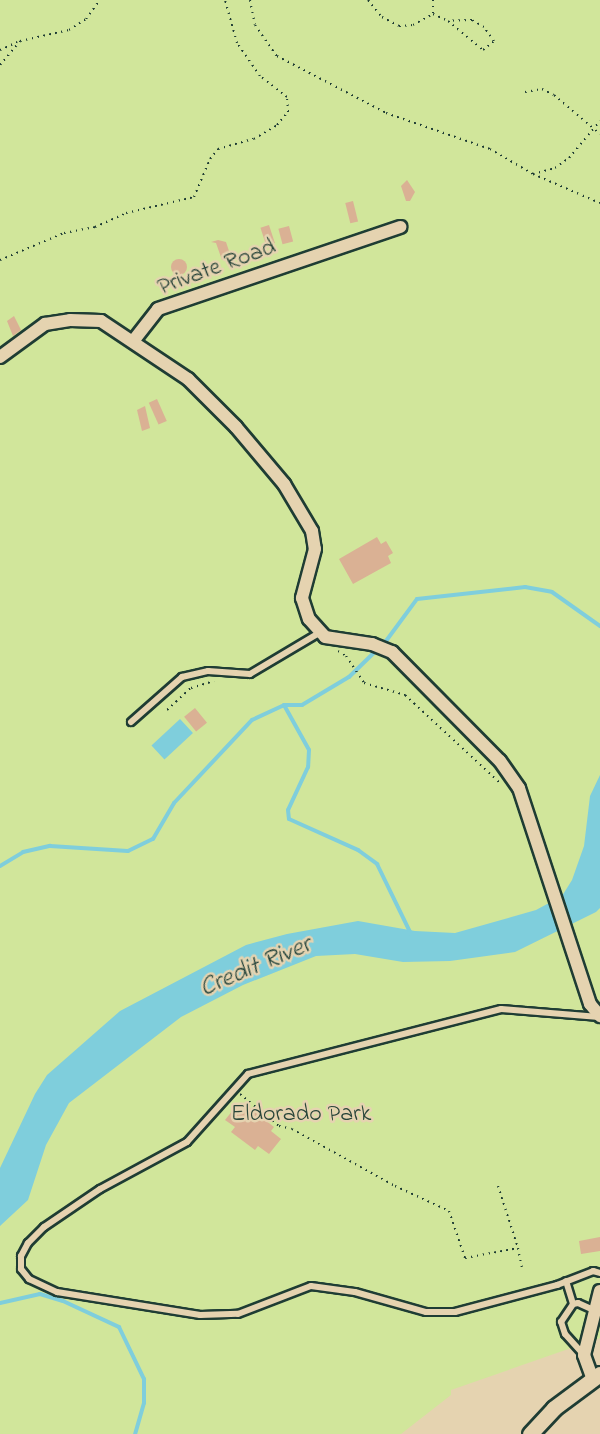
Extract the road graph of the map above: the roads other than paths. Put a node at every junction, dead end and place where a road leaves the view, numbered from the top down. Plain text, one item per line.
1 (400, 227) dead end
2 (134, 340) junction
3 (0, 357) edge
4 (320, 633) junction
5 (131, 722) dead end
6 (600, 1016) edge
7 (600, 1273) edge
8 (566, 1281) junction
9 (600, 1291) edge
10 (573, 1304) junction
11 (594, 1310) junction
12 (584, 1355) junction
13 (596, 1375) edge
14 (530, 1434) edge

1 - 2 street, Private Road
2 - 3 street
2 - 4 street
4 - 5 lane
4 - 6 street
6 - 8 lane
7 - 8 lane
8 - 10 lane
9 - 11 street
10 - 11 lane
10 - 12 lane
11 - 12 street
12 - 13 street
13 - 14 street

